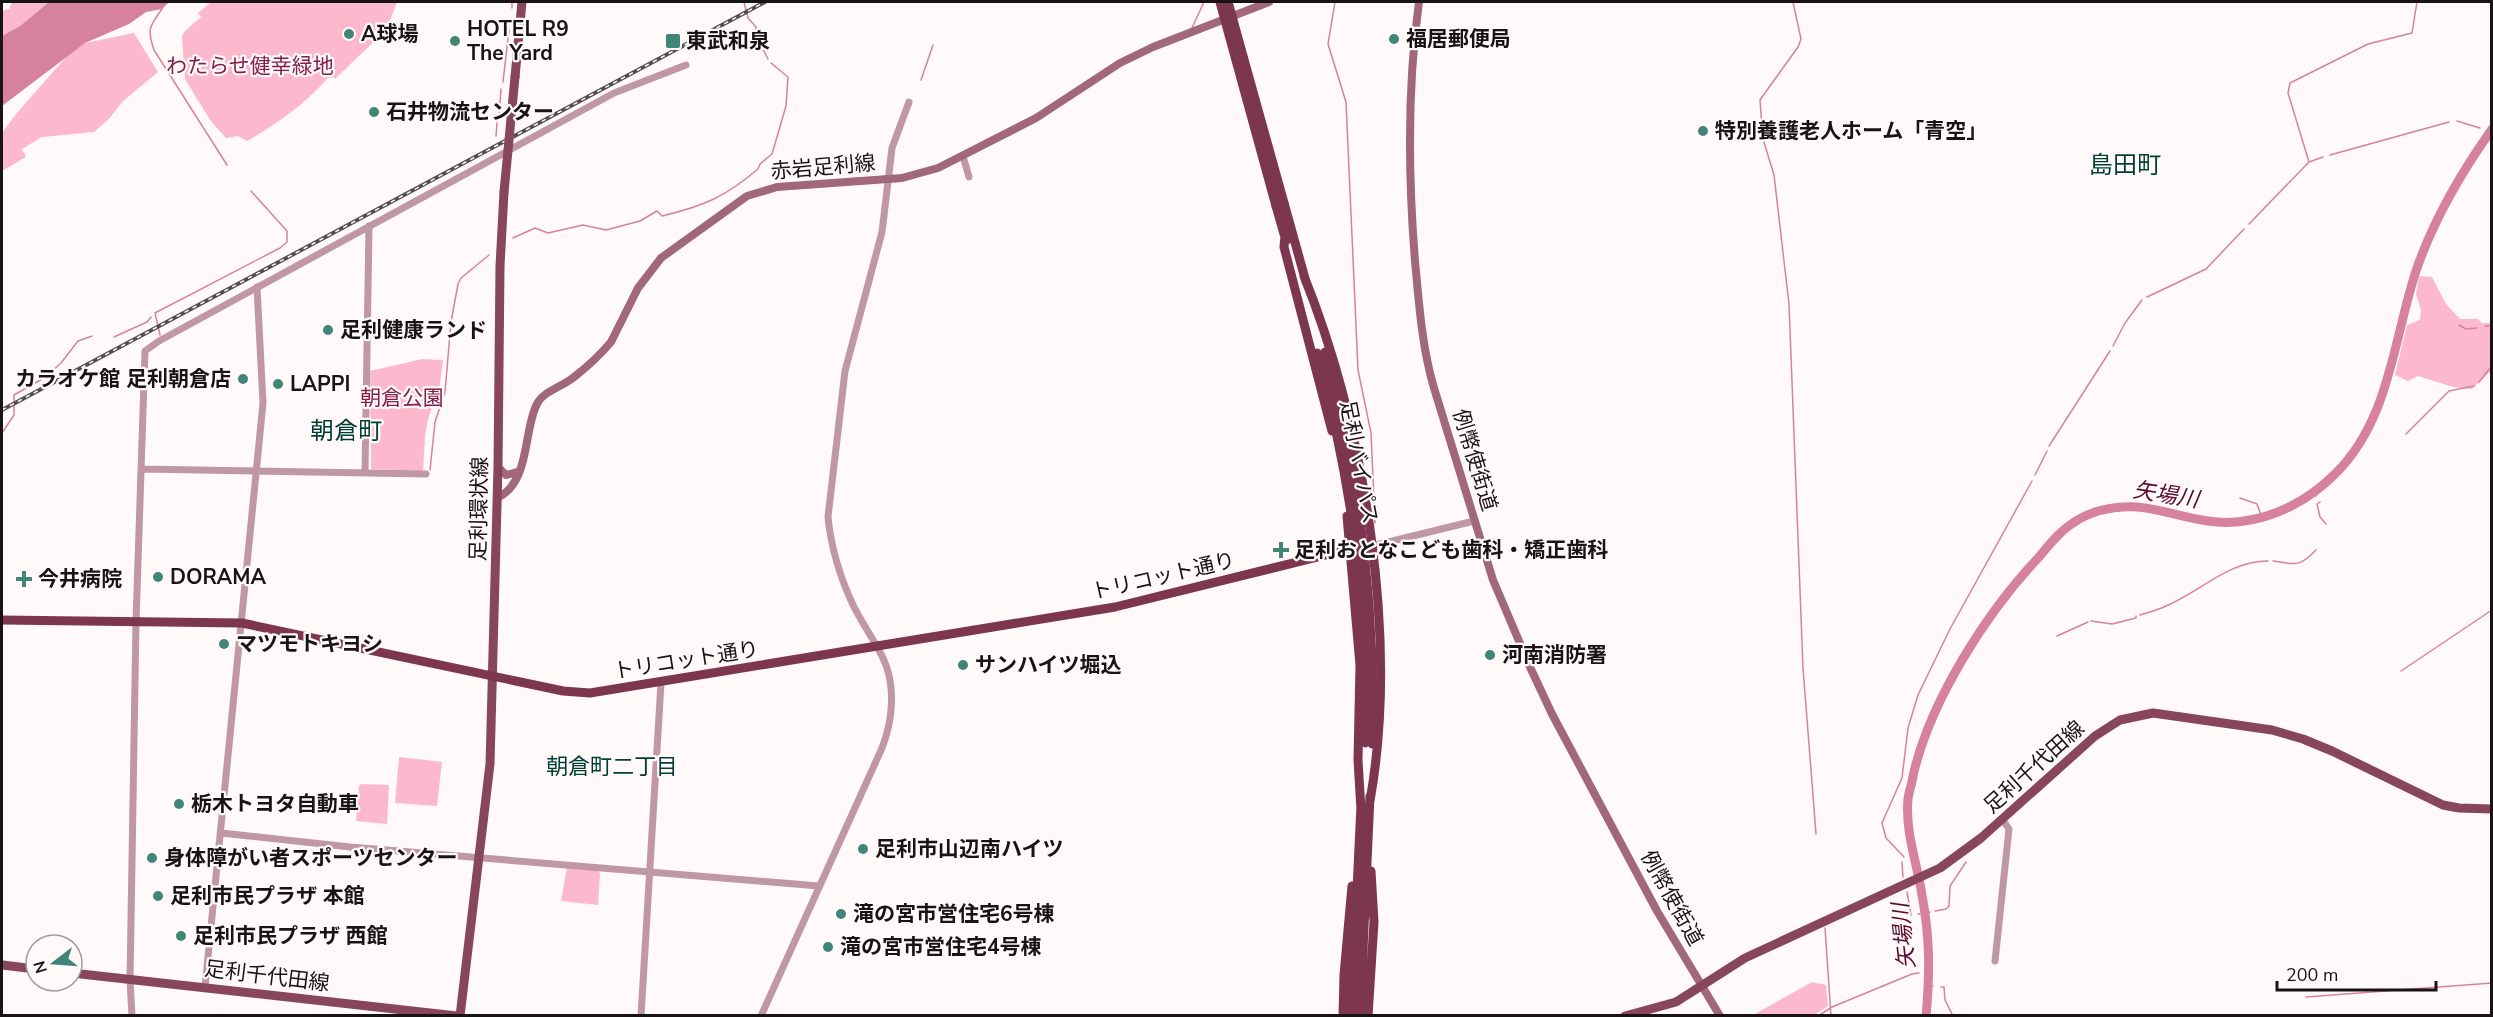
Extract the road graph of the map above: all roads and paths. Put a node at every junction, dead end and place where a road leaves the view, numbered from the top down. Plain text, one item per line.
1 (522, 2) edge
2 (1220, 2) edge
3 (1228, 2) edge
4 (1269, 2) edge
5 (1419, 2) edge
6 (686, 64) dead end
7 (909, 102) dead end
8 (963, 156) junction
9 (969, 177) dead end
10 (888, 179) junction
11 (1280, 205) junction
12 (369, 226) junction
13 (1285, 236) junction
14 (1304, 276) junction
15 (257, 287) junction
16 (1321, 352) junction
17 (498, 467) junction
18 (141, 469) junction
19 (257, 471) junction
20 (518, 472) junction
21 (365, 473) junction
22 (426, 474) dead end
23 (497, 498) junction
24 (1474, 521) junction
25 (1372, 546) junction
26 (1350, 549) junction
27 (2, 620) edge
28 (136, 622) junction
29 (243, 623) junction
30 (877, 647) junction
31 (492, 676) junction
32 (661, 683) junction
33 (1369, 744) junction
34 (1370, 801) junction
35 (2492, 808) edge
36 (1361, 810) junction
37 (2002, 819) junction
38 (221, 833) junction
39 (1368, 854) junction
40 (479, 857) junction
41 (650, 871) junction
42 (1359, 871) junction
43 (819, 886) junction
44 (1361, 895) junction
45 (1995, 961) dead end
46 (2, 965) edge
47 (24, 968) edge
48 (84, 974) edge
49 (130, 980) junction
50 (1702, 986) junction
51 (205, 987) junction
52 (132, 1016) edge
53 (458, 1016) edge
54 (641, 1016) edge
55 (761, 1016) edge
56 (1343, 1016) edge
57 (1351, 1016) edge
58 (1360, 1016) edge
59 (1368, 1016) edge
60 (1625, 1016) edge
61 (1720, 1016) edge

1 - 17 main road, 足利環状線, bridge
2 - 11 highway, 足利バイパス, bridge
3 - 11 highway, 足利バイパス, bridge
4 - 8 main road, 赤岩足利線
5 - 24 main road, 例幣使街道
6 - 12 street
7 - 10 street
8 - 9 street
8 - 10 main road, 赤岩足利線
10 - 20 main road, 赤岩足利線
10 - 30 street
11 - 13 highway, 足利バイパス
11 - 14 highway, 足利バイパス
12 - 15 street
12 - 21 street
13 - 16 highway, 足利バイパス
13 - 26 highway
14 - 16 highway, 足利バイパス
14 - 25 highway
15 - 18 street
15 - 19 street
16 - 33 highway, 足利バイパス, bridge
17 - 20 main road
17 - 23 main road, 足利環状線
18 - 19 street
18 - 28 street
19 - 21 street
19 - 29 street
20 - 23 main road, 赤岩足利線
21 - 22 street
23 - 31 main road, 足利環状線
24 - 25 street
24 - 50 main road, 例幣使街道
25 - 26 highway, トリコット通り
25 - 34 highway
26 - 30 highway, トリコット通り
26 - 36 highway
27 - 28 highway, トリコット通り
28 - 29 highway, トリコット通り
28 - 49 street
29 - 31 highway, トリコット通り
29 - 38 street
30 - 32 highway, トリコット通り
30 - 43 street
31 - 32 highway, トリコット通り
31 - 40 main road, 足利環状線
32 - 41 street
33 - 34 highway, 足利バイパス
33 - 36 highway, 足利バイパス
34 - 39 highway, 足利バイパス
35 - 37 main road, 足利千代田線
36 - 42 highway, 足利バイパス
37 - 45 street
37 - 50 main road, 足利千代田線
38 - 40 street
38 - 51 street
39 - 44 highway, 足利バイパス
39 - 59 highway
40 - 41 street
40 - 53 main road, 足利環状線
41 - 43 street
41 - 54 street
42 - 44 highway, 足利バイパス
42 - 56 highway
43 - 55 street
44 - 57 highway, 足利バイパス
44 - 58 highway, 足利バイパス
46 - 47 main road
48 - 49 main road, 足利千代田線
49 - 51 main road, 足利千代田線
49 - 52 street
50 - 60 main road, 足利千代田線
50 - 61 main road, 例幣使街道
51 - 53 main road, 足利千代田線

